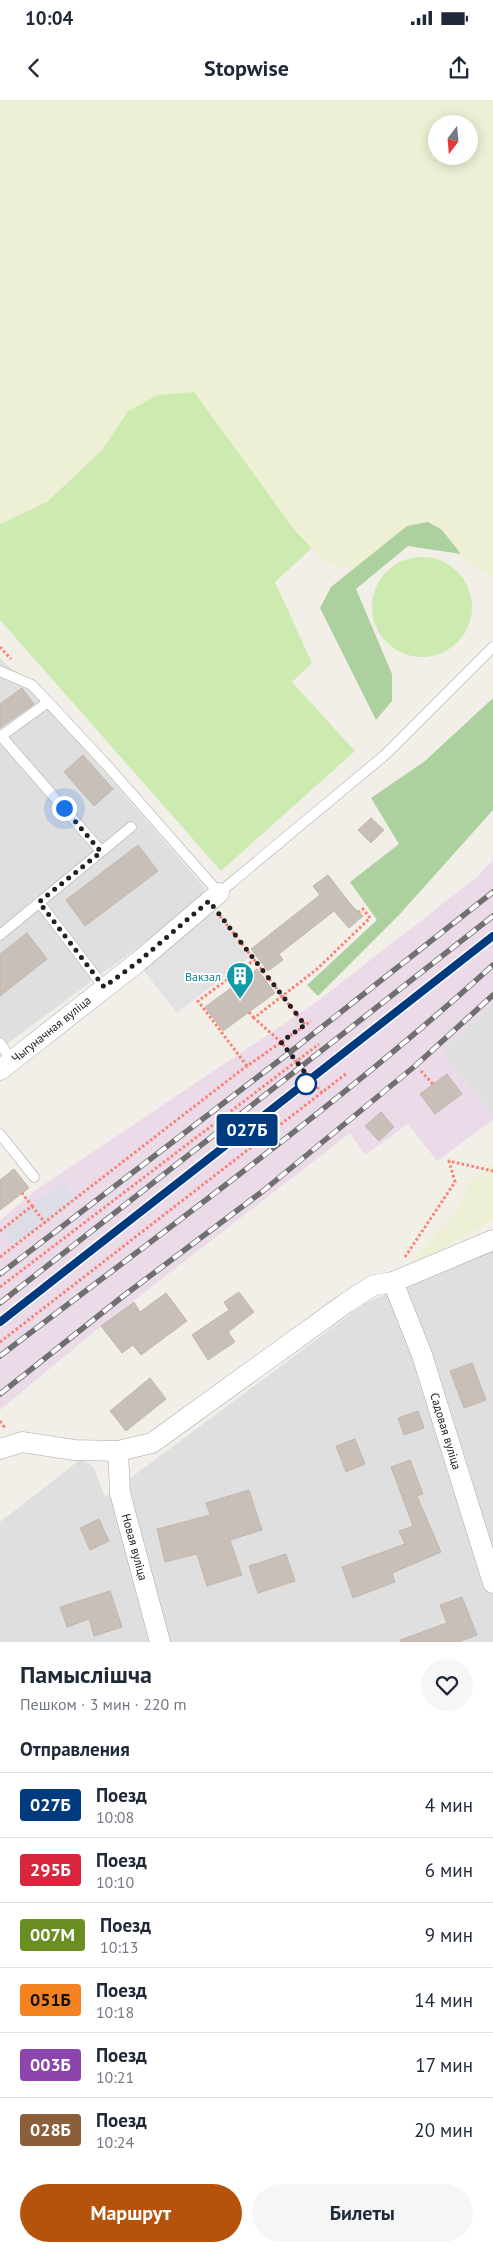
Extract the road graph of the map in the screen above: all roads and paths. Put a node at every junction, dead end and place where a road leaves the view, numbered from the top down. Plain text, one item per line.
1 (493, 647) edge
2 (0, 670) edge
3 (48, 702) junction
4 (0, 737) edge
5 (132, 827) dead end
6 (101, 852) junction
7 (214, 897) junction
8 (39, 902) junction
9 (359, 912) dead end
10 (0, 935) edge
11 (254, 960) junction
12 (104, 987) junction
13 (282, 996) junction
14 (249, 1012) dead end
15 (254, 1018) junction
16 (311, 1021) dead end
17 (305, 1025) junction
18 (281, 1042) junction
19 (0, 1043) edge
20 (319, 1044) dead end
21 (296, 1061) junction
22 (6, 1065) edge
23 (247, 1066) junction
24 (347, 1072) dead end
25 (421, 1072) dead end
26 (433, 1084) dead end
27 (322, 1093) junction
28 (0, 1134) edge
29 (493, 1171) edge
30 (34, 1178) dead end
31 (22, 1193) dead end
32 (32, 1206) junction
33 (45, 1223) junction
34 (0, 1231) edge
35 (493, 1240) edge
36 (0, 1258) edge
37 (393, 1282) junction
38 (0, 1286) edge
39 (0, 1341) edge
40 (0, 1421) edge
41 (4, 1427) dead end
42 (0, 1449) edge
43 (118, 1451) junction
44 (493, 1583) edge
45 (160, 1642) edge

1 - 7 lane
2 - 3 lane
3 - 4 lane
3 - 7 lane
4 - 6 lane
5 - 6 lane
6 - 8 lane
7 - 11 path
7 - 12 street, Чыгуначная вуліца
8 - 10 lane
8 - 12 lane
9 - 13 path
11 - 13 path
11 - 23 path
12 - 22 street, Чыгуначная вуліца
13 - 15 path
13 - 17 path
14 - 15 path
15 - 18 path
16 - 17 path
17 - 18 path
18 - 21 path
18 - 23 path
19 - 22 lane
20 - 21 path
21 - 27 path
21 - 38 path
23 - 33 path
24 - 27 path
25 - 26 path
27 - 39 path
28 - 30 lane
29 - 37 path
31 - 32 path
32 - 33 path
32 - 34 path
33 - 36 path
35 - 37 street
37 - 43 street
37 - 44 street, Садовая вуліца
40 - 41 path
42 - 43 street
43 - 45 street, Новая вуліца

